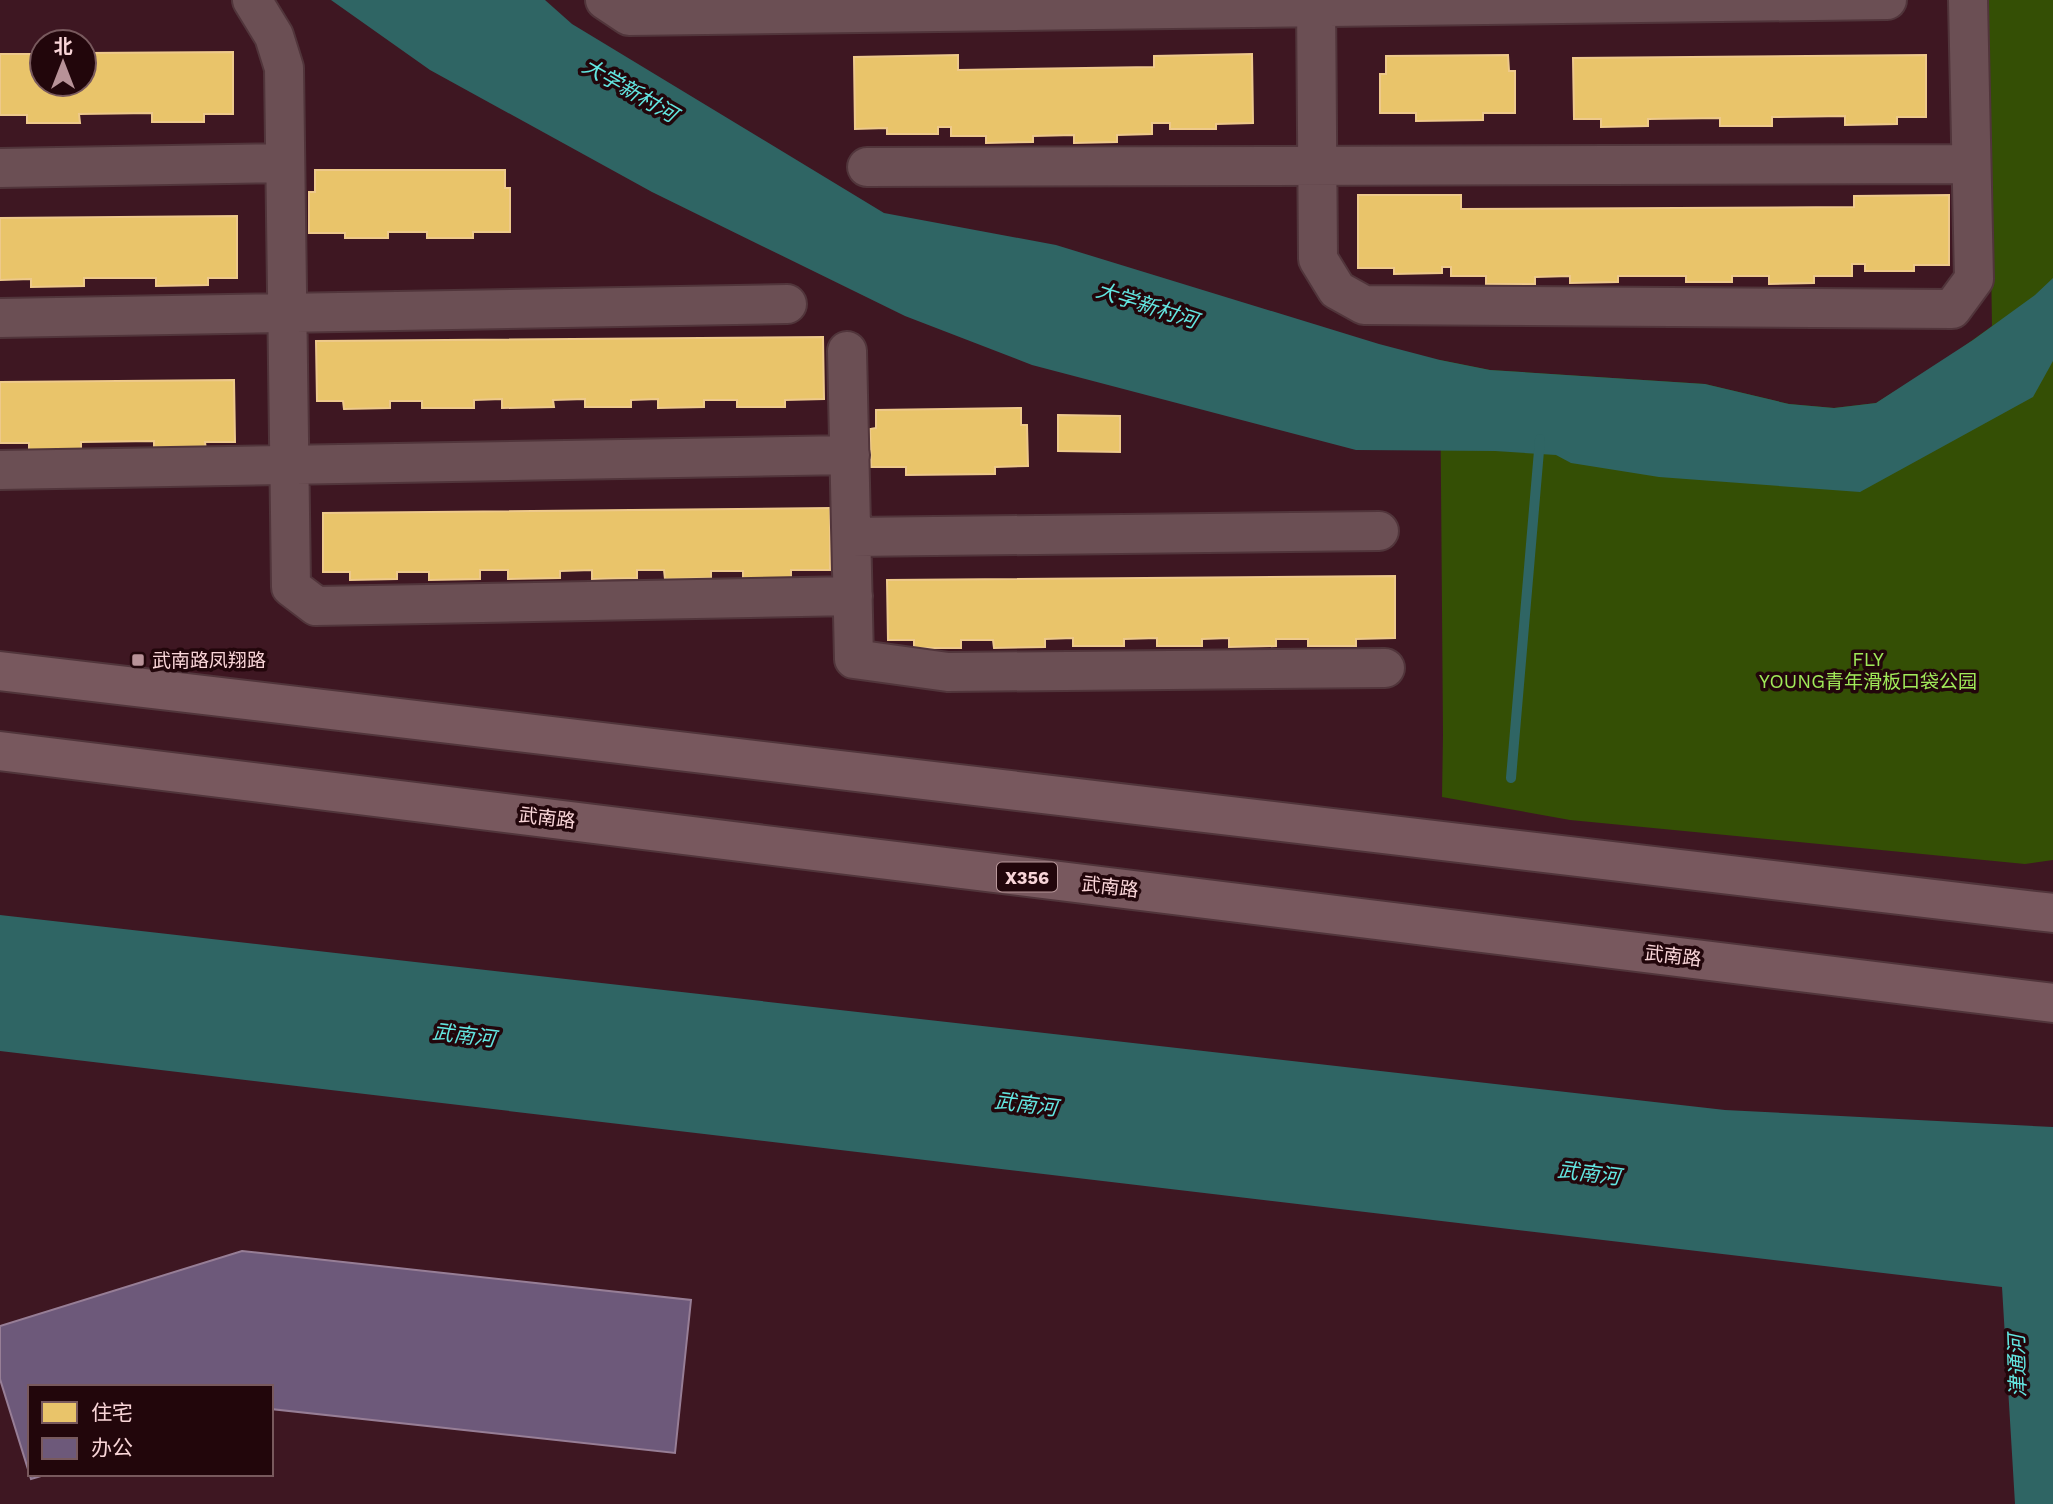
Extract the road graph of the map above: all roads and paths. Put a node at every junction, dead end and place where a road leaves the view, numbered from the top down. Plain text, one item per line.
1 (252, 0) edge
2 (606, 0) edge
3 (1887, 0) edge
4 (1968, 0) edge
5 (1316, 4) edge
6 (285, 163) junction
7 (1971, 164) junction
8 (1317, 166) junction
9 (867, 167) dead end
10 (0, 168) edge
11 (788, 304) dead end
12 (288, 314) junction
13 (0, 318) edge
14 (847, 351) dead end
15 (850, 455) junction
16 (291, 466) junction
17 (0, 470) edge
18 (1379, 531) dead end
19 (852, 537) junction
20 (853, 596) junction
21 (1385, 668) dead end
22 (0, 671) edge
23 (0, 751) edge
24 (2053, 913) edge
25 (2042, 1003) edge

1 - 6 lane
2 - 5 lane
3 - 5 lane
4 - 7 lane
5 - 8 lane
6 - 10 lane
6 - 12 lane
7 - 8 lane
7 - 8 lane
8 - 9 lane
11 - 12 lane
12 - 13 lane
12 - 16 lane
14 - 15 lane
15 - 16 lane
15 - 19 lane
16 - 17 lane
16 - 20 lane
18 - 19 lane
19 - 20 lane
20 - 21 lane
22 - 24 main road
23 - 25 main road, 武南路 / X356

